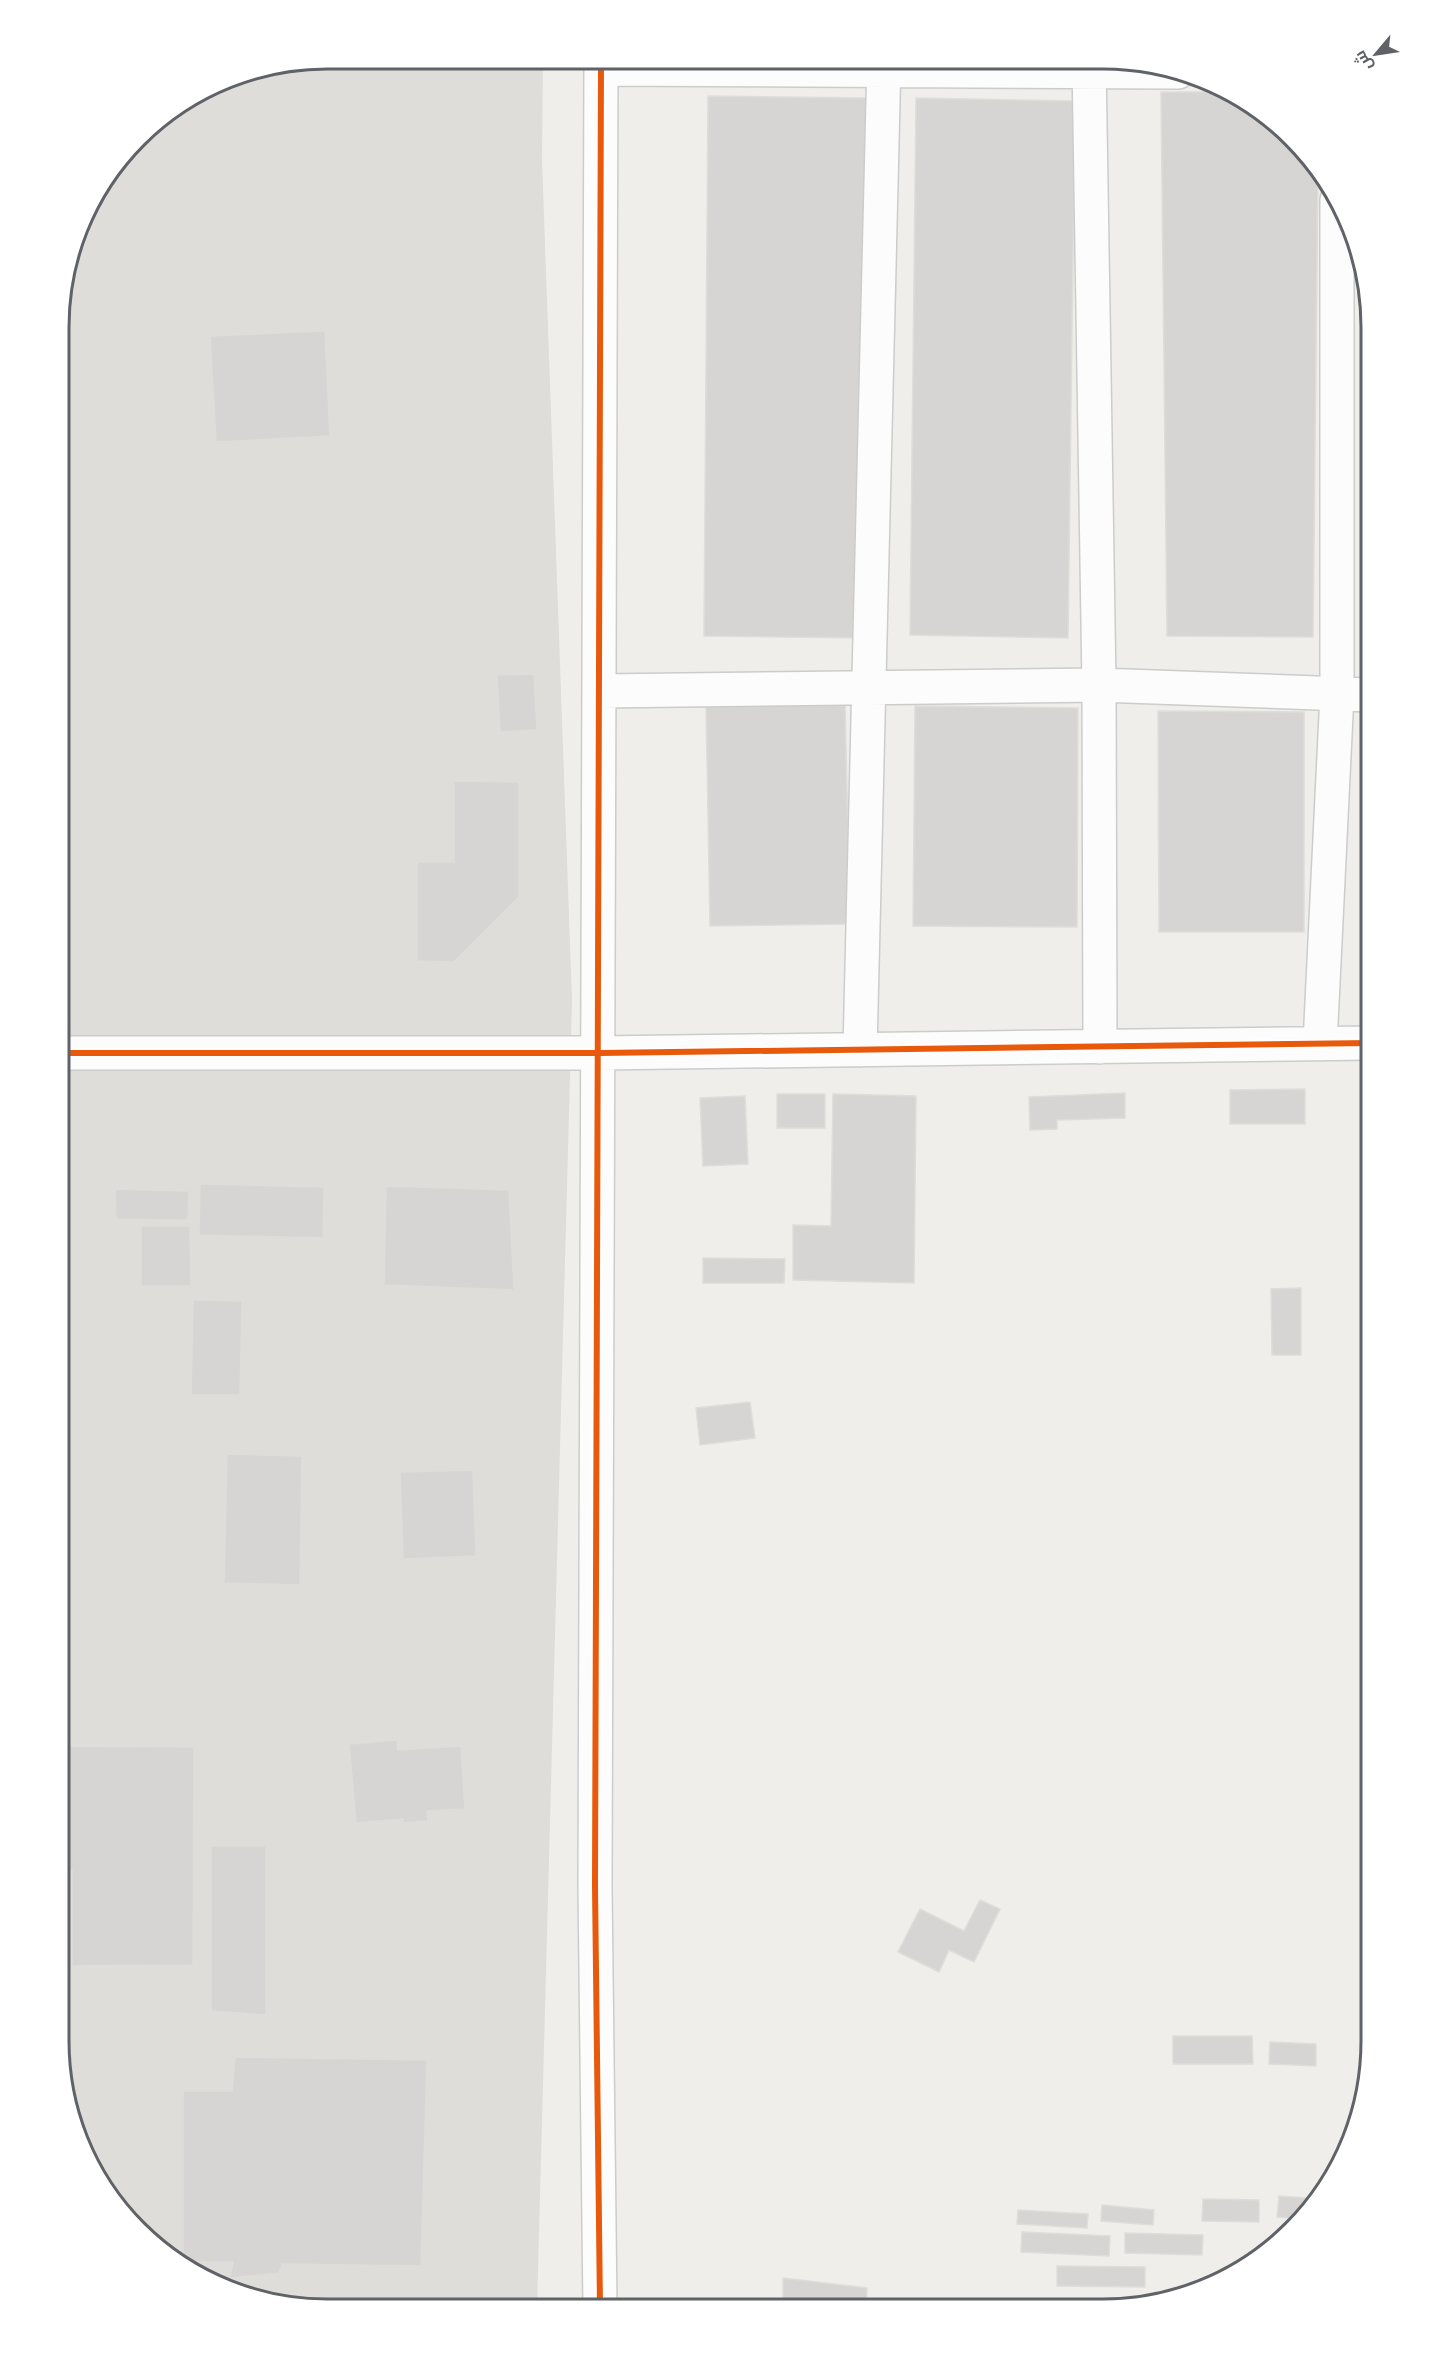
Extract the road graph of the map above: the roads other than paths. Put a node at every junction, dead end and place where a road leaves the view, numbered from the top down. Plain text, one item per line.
1 (601, 69) edge
2 (884, 69) edge
3 (1089, 69) edge
4 (1337, 220) edge
5 (1099, 685) junction
6 (867, 688) junction
7 (600, 692) junction
8 (1337, 694) junction
9 (1361, 695) edge
10 (1361, 1043) edge
11 (1320, 1044) junction
12 (1100, 1047) junction
13 (860, 1050) junction
14 (69, 1053) edge
15 (600, 1053) junction
16 (600, 2299) edge

1 - 7 street
2 - 6 street
3 - 5 street
4 - 8 street
5 - 6 street
5 - 8 street
5 - 12 street
6 - 7 street
6 - 13 street
7 - 15 street
8 - 9 street
8 - 11 street
10 - 11 street
11 - 12 street
12 - 13 street
13 - 15 street
14 - 15 street
15 - 16 street

